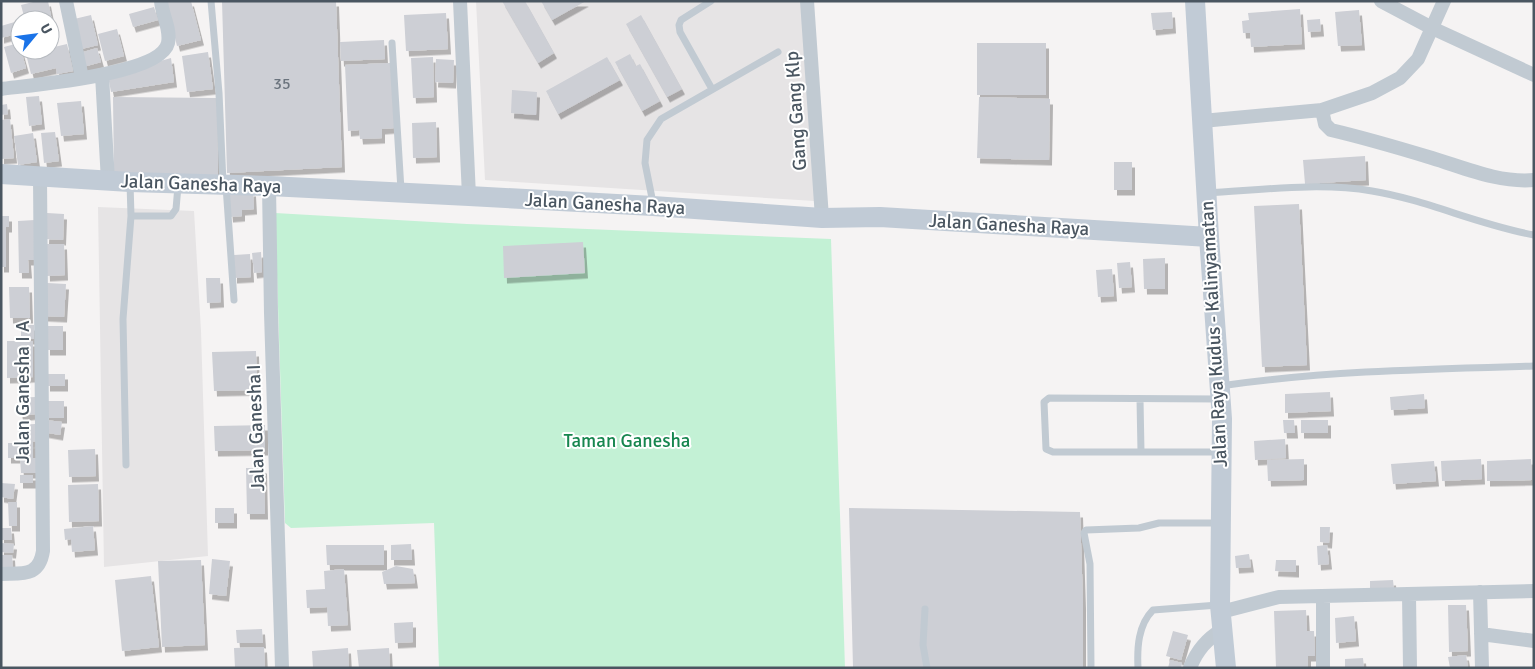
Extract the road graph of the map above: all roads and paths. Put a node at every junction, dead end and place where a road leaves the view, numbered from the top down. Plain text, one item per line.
1 (66, 1) edge
2 (161, 1) edge
3 (211, 1) edge
4 (460, 1) edge
5 (711, 1) edge
6 (807, 1) edge
7 (1195, 1) edge
8 (1381, 1) edge
9 (1444, 1) edge
10 (1432, 28) junction
11 (392, 43) dead end
12 (778, 52) dead end
13 (102, 75) junction
14 (1534, 75) edge
15 (82, 78) junction
16 (1, 89) edge
17 (712, 89) junction
18 (1322, 110) junction
19 (1202, 121) junction
20 (1, 174) edge
21 (40, 178) junction
22 (1534, 180) edge
23 (108, 181) junction
24 (130, 182) junction
25 (178, 184) junction
26 (224, 186) junction
27 (269, 186) junction
28 (401, 193) junction
29 (1207, 193) junction
30 (469, 196) junction
31 (653, 206) junction
32 (131, 216) junction
33 (822, 218) junction
34 (1534, 235) edge
35 (1209, 237) junction
36 (234, 300) dead end
37 (1534, 366) edge
38 (1221, 393) junction
39 (1140, 399) junction
40 (1141, 452) junction
41 (1222, 452) junction
42 (126, 465) dead end
43 (1221, 523) junction
44 (1, 574) edge
45 (1534, 591) edge
46 (1480, 592) junction
47 (1409, 595) junction
48 (1322, 597) junction
49 (925, 609) dead end
50 (1221, 615) junction
51 (1481, 634) junction
52 (1534, 641) edge
53 (282, 668) edge
54 (927, 668) edge
55 (1091, 668) edge
56 (1138, 668) edge
57 (1190, 668) edge
58 (1226, 668) edge
59 (1323, 668) edge
60 (1410, 668) edge
61 (1482, 668) edge

1 - 15 street
2 - 13 street
3 - 26 lane
4 - 30 street
5 - 17 lane
6 - 33 street, Gang Gang Klp
7 - 19 street, Jalan Raya Kudus - Kalinyamatan
8 - 10 street
9 - 10 street
10 - 14 street
10 - 18 street
11 - 28 lane
12 - 17 lane
13 - 15 street
13 - 23 street
15 - 16 street
17 - 31 lane
18 - 19 street
18 - 22 street
19 - 29 street, Jalan Raya Kudus - Kalinyamatan
20 - 21 street, Jalan Ganesha Raya
21 - 23 street, Jalan Ganesha Raya
21 - 44 street, Jalan Ganesha I A
23 - 24 street, Jalan Ganesha Raya
24 - 25 street, Jalan Ganesha Raya
24 - 32 lane
25 - 26 street, Jalan Ganesha Raya
25 - 32 lane
26 - 27 street, Jalan Ganesha Raya
26 - 36 lane
27 - 28 street, Jalan Ganesha Raya
27 - 53 street, Jalan Ganesha I
28 - 30 street, Jalan Ganesha Raya
29 - 34 lane
29 - 35 street, Jalan Raya Kudus - Kalinyamatan
30 - 31 street, Jalan Ganesha Raya
31 - 33 street, Jalan Ganesha Raya
32 - 42 lane
33 - 35 street, Jalan Ganesha Raya
35 - 38 street, Jalan Raya Kudus - Kalinyamatan
37 - 38 lane
38 - 39 lane
38 - 41 street, Jalan Raya Kudus - Kalinyamatan
39 - 40 lane
39 - 40 lane
40 - 41 lane
41 - 43 street, Jalan Raya Kudus - Kalinyamatan
43 - 50 street, Jalan Raya Kudus - Kalinyamatan
43 - 55 lane
45 - 46 street
46 - 47 street
46 - 51 street
47 - 48 street
47 - 60 street
48 - 50 street
48 - 59 street
49 - 54 lane
50 - 56 lane
50 - 57 street
50 - 58 street, Jalan Raya Kudus - Kalinyamatan
51 - 52 street
51 - 61 street

